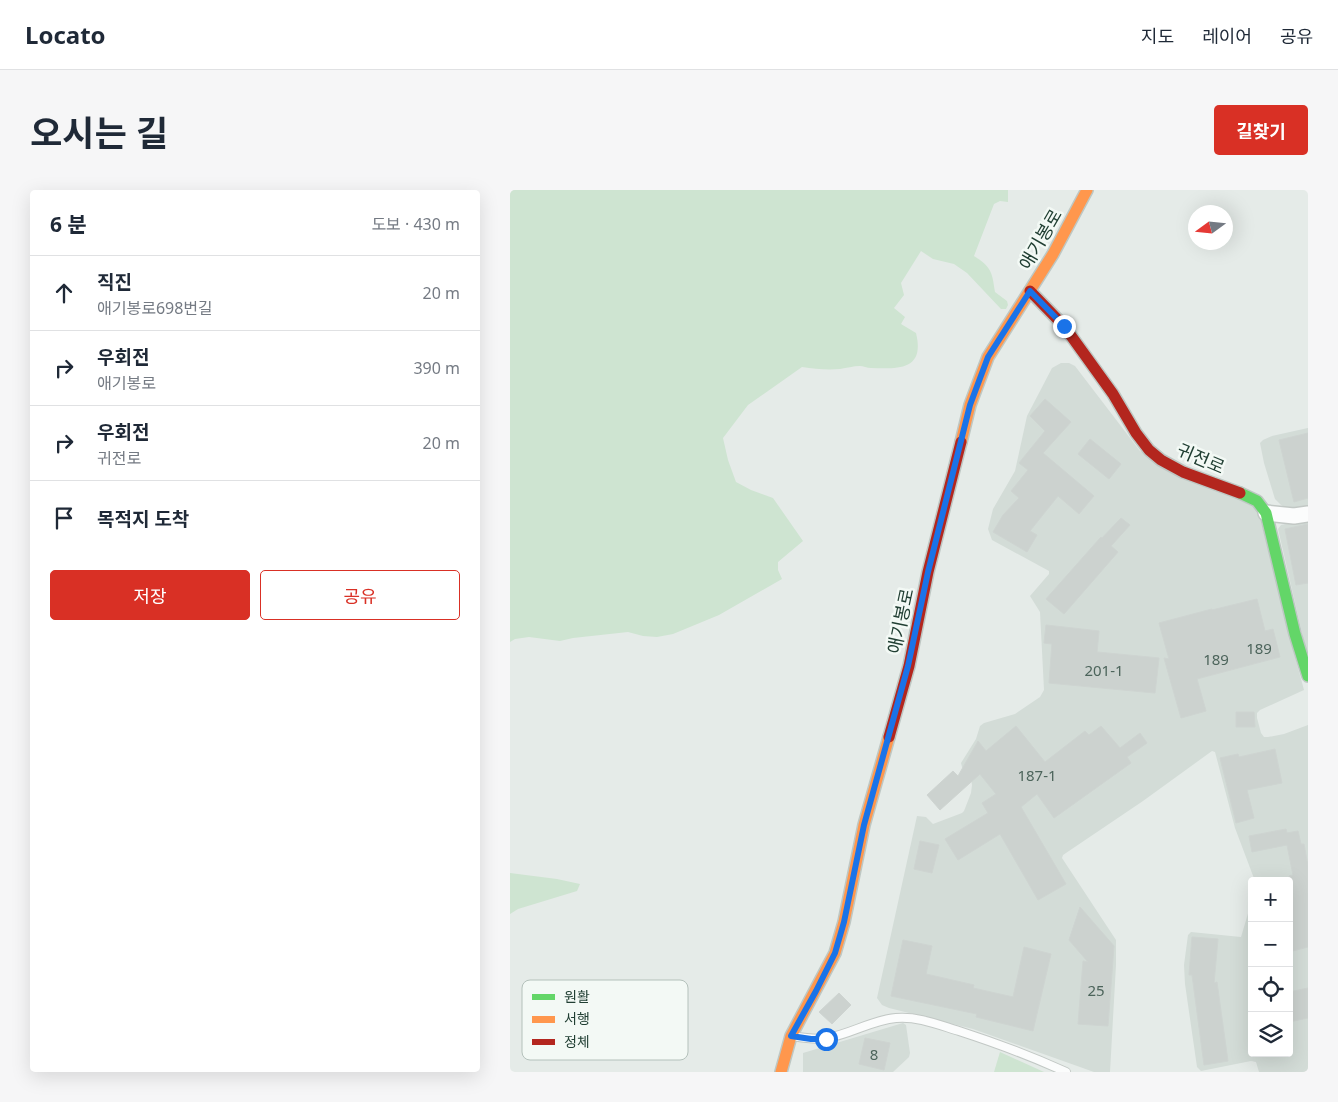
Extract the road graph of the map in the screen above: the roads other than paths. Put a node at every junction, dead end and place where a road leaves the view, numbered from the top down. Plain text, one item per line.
1 (1087, 190) edge
2 (1030, 291) junction
3 (1266, 513) junction
4 (1308, 514) edge
5 (1308, 676) edge
6 (791, 1036) junction
7 (781, 1072) edge
8 (1066, 1072) edge

1 - 2 main road, 애기봉로
2 - 3 main road, 귀전로
2 - 6 main road, 애기봉로
3 - 4 street
3 - 5 main road
6 - 7 main road, 애기봉로
6 - 8 lane

